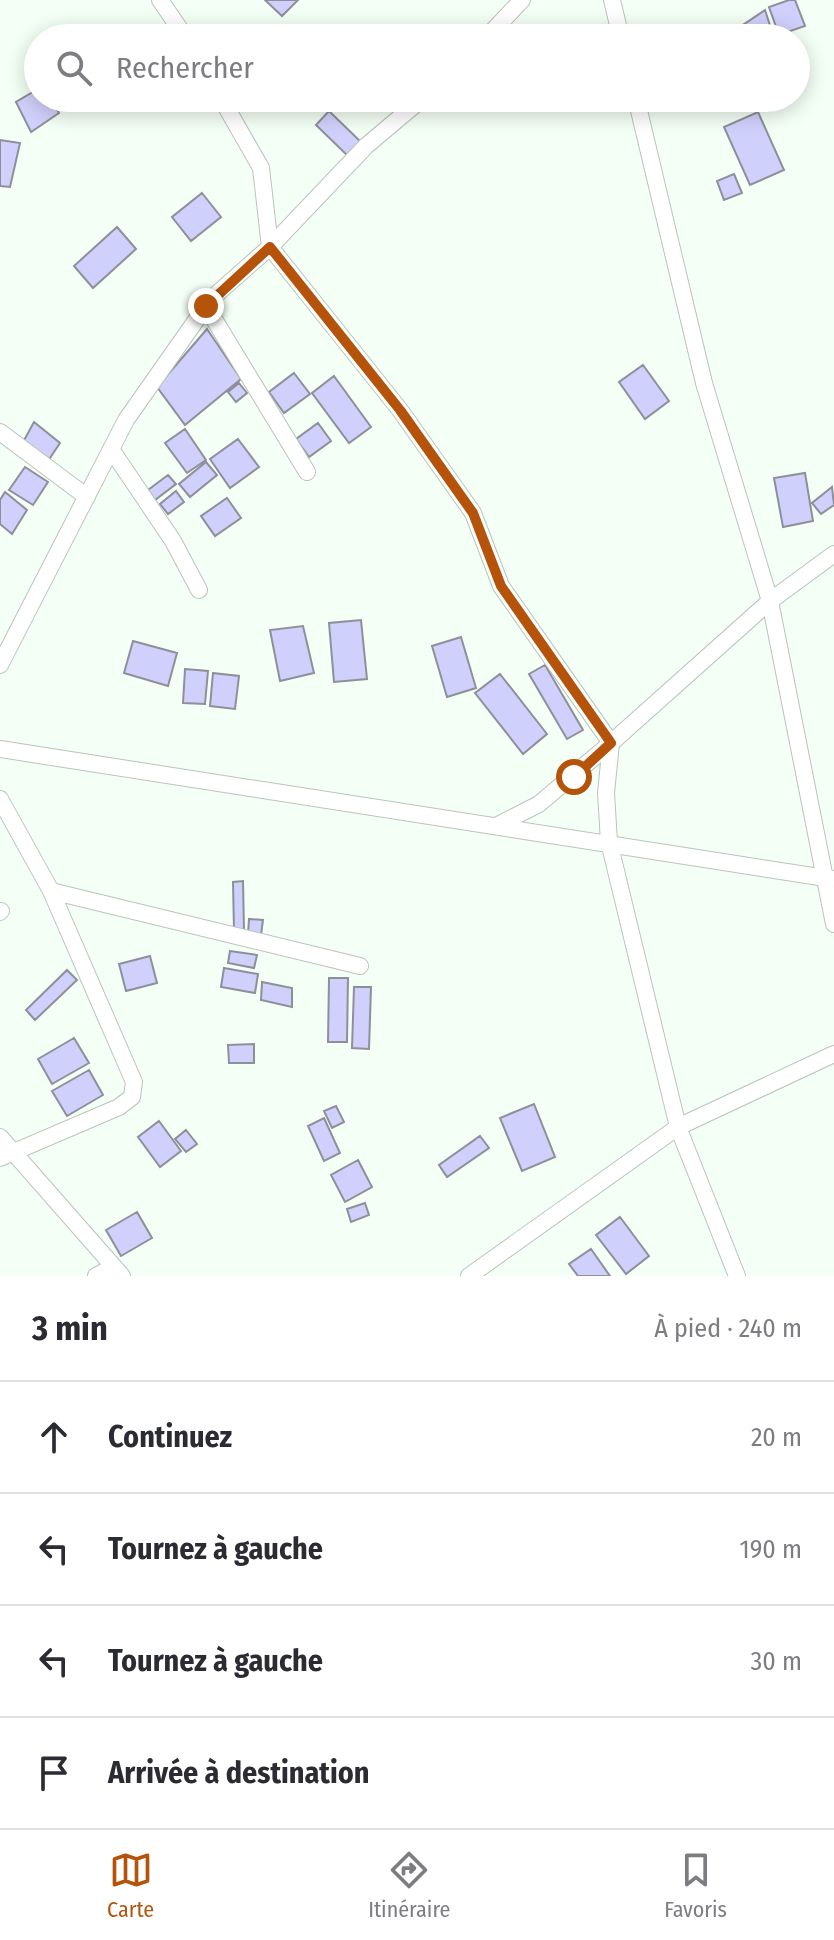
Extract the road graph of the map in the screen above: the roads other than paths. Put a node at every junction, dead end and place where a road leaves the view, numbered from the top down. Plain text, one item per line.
1 (160, 0) edge
2 (522, 0) edge
3 (612, 0) edge
4 (176, 24) edge
5 (499, 24) edge
6 (618, 24) edge
7 (229, 112) edge
8 (406, 112) edge
9 (639, 112) edge
10 (270, 247) junction
11 (206, 306) junction
12 (0, 432) edge
13 (111, 449) junction
14 (307, 472) dead end
15 (87, 497) junction
16 (834, 554) edge
17 (199, 590) dead end
18 (770, 601) junction
19 (0, 665) edge
20 (611, 743) junction
21 (0, 749) edge
22 (0, 799) edge
23 (498, 825) junction
24 (609, 842) junction
25 (830, 879) edge
26 (51, 891) junction
27 (834, 924) edge
28 (360, 966) dead end
29 (834, 1054) edge
30 (678, 1127) junction
31 (0, 1137) edge
32 (7, 1155) edge
33 (118, 1271) edge
34 (96, 1276) edge
35 (469, 1276) edge
36 (737, 1276) edge

1 - 4 street
2 - 5 street
3 - 6 street
7 - 10 street
8 - 10 street
9 - 18 street
10 - 11 street
10 - 20 street
11 - 13 street
11 - 14 street
12 - 15 street
13 - 15 street
13 - 17 street
15 - 19 street
16 - 18 street
18 - 20 street
18 - 25 street
20 - 23 street
20 - 24 street
21 - 23 street
22 - 26 street
23 - 24 street
24 - 25 street
24 - 30 street
25 - 27 street
26 - 28 street
26 - 32 street
29 - 30 street
30 - 35 street
30 - 36 street
31 - 32 street
32 - 33 street
33 - 34 street

